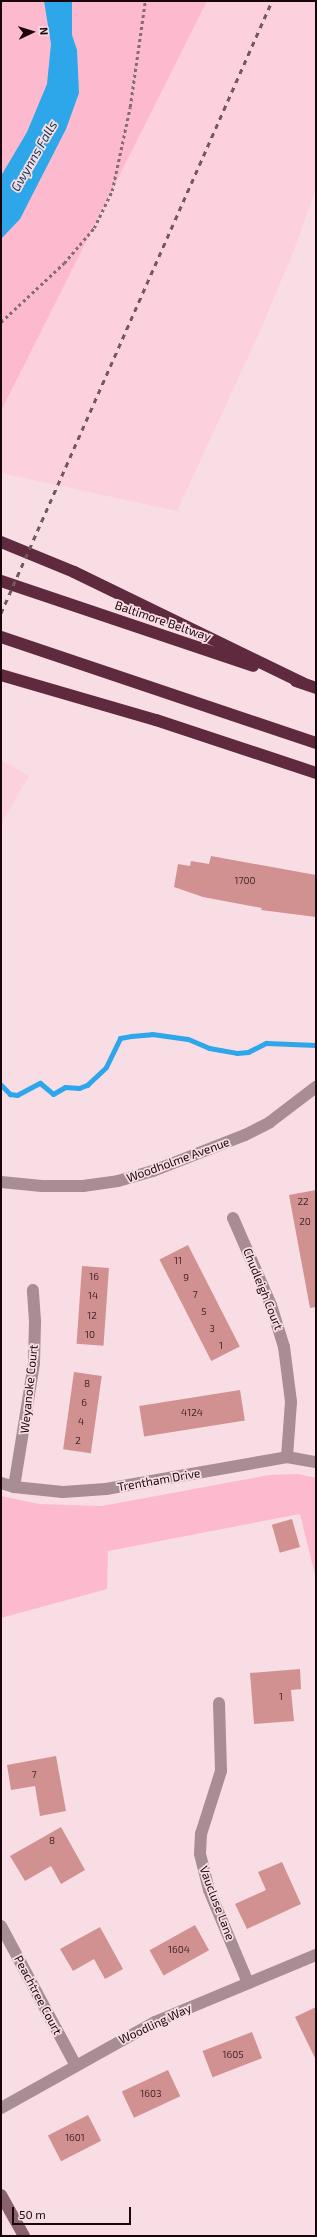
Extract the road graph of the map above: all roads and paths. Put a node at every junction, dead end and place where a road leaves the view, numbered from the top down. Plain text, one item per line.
1 (146, 1) edge
2 (1, 322) edge
3 (1, 542) edge
4 (1, 581) edge
5 (1, 638) edge
6 (1, 675) edge
7 (303, 683) junction
8 (316, 688) edge
9 (316, 743) edge
10 (316, 774) edge
11 (316, 1087) edge
12 (1, 1182) edge
13 (233, 1218) dead end
14 (33, 1290) dead end
15 (287, 1457) junction
16 (316, 1462) edge
17 (1, 1482) edge
18 (14, 1487) junction
19 (219, 1703) dead end
20 (1, 1926) edge
21 (316, 1955) edge
22 (248, 1983) junction
23 (75, 2064) junction
24 (1, 2108) edge
25 (1, 2195) edge
26 (24, 2236) edge

1 - 2 path
3 - 7 highway
4 - 7 highway, Baltimore Beltway
5 - 9 highway
6 - 10 highway
7 - 8 highway, Baltimore Beltway
11 - 12 street, Woodholme Avenue
13 - 15 street, Chudleigh Court
14 - 18 street, Weyanoke Court
15 - 16 street, Trentham Drive
15 - 18 street, Trentham Drive
17 - 18 street, Trentham Drive
19 - 22 street, Vaucluse Lane
20 - 23 street, Peachtree Court
21 - 22 street, Woodling Way
22 - 23 street, Woodling Way
23 - 24 street, Woodling Way
25 - 26 main road

